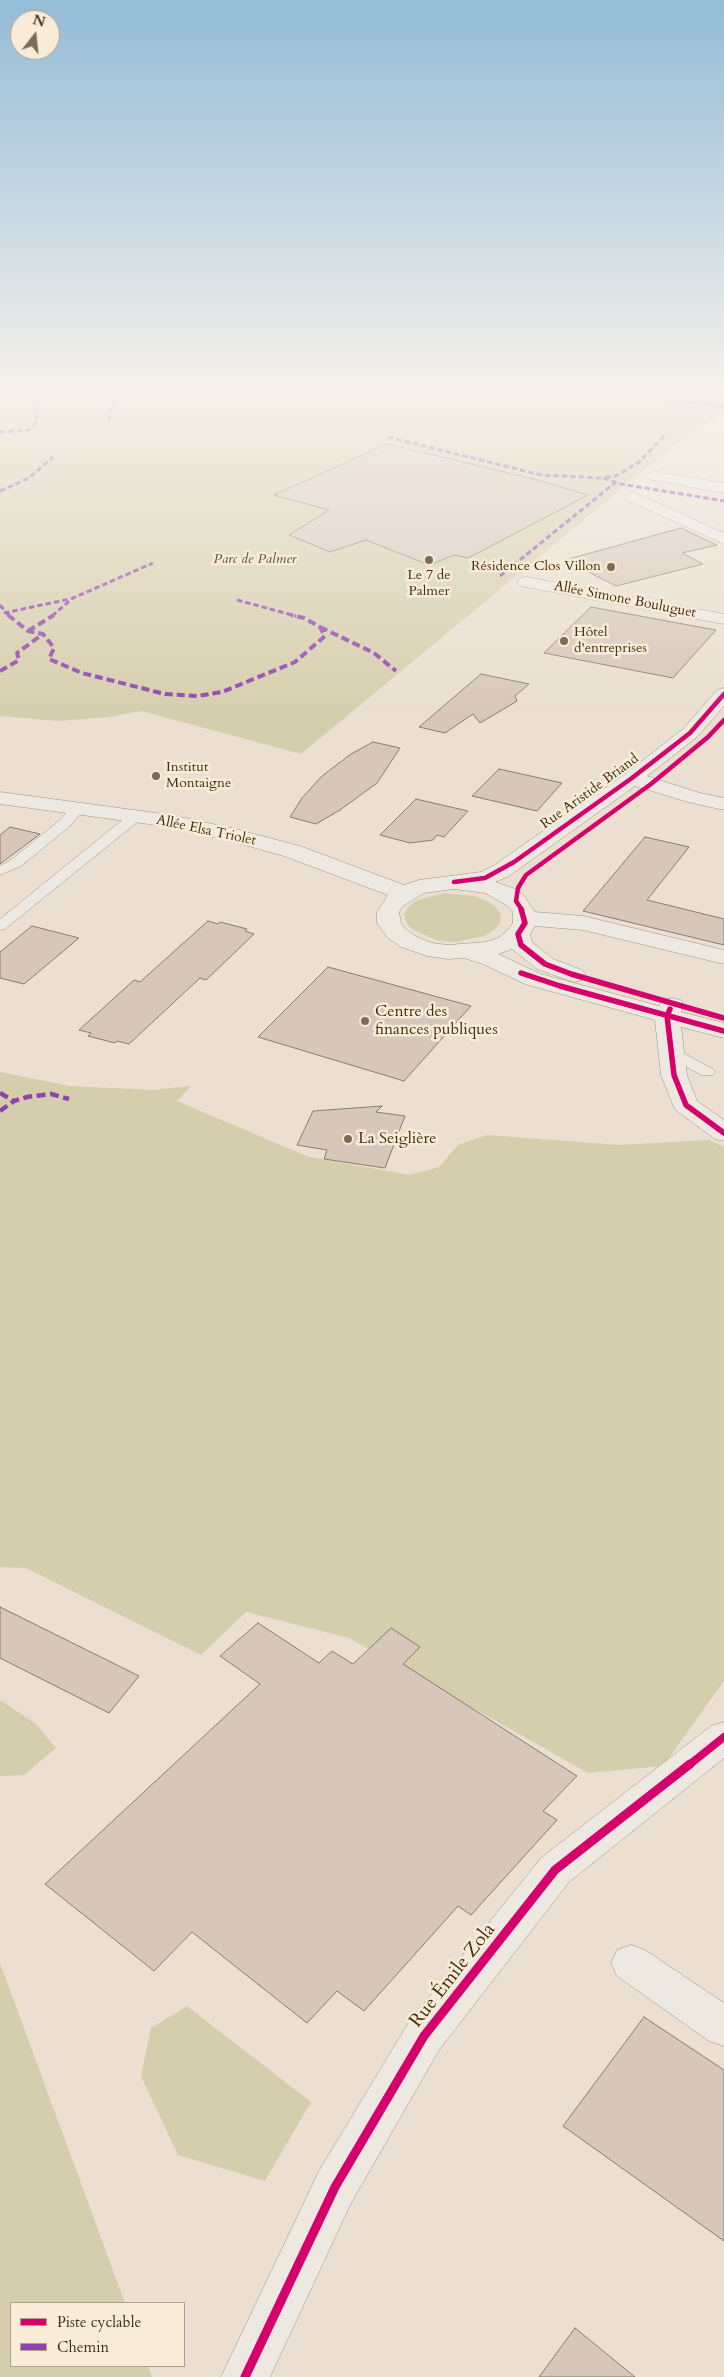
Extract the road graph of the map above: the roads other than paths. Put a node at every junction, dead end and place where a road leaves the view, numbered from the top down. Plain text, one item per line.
1 (634, 497) dead end
2 (724, 538) edge
3 (526, 582) dead end
4 (724, 619) edge
5 (724, 694) edge
6 (724, 720) edge
7 (642, 781) junction
8 (0, 798) edge
9 (724, 804) edge
10 (78, 808) junction
11 (136, 816) junction
12 (0, 871) edge
13 (454, 882) junction
14 (405, 893) junction
15 (520, 918) junction
16 (0, 926) edge
17 (469, 952) junction
18 (724, 958) edge
19 (670, 1010) junction
20 (724, 1018) edge
21 (724, 1031) edge
22 (672, 1052) junction
23 (707, 1072) dead end
24 (724, 1133) edge
25 (724, 1737) edge
26 (631, 1963) dead end
27 (724, 2027) edge
28 (244, 2377) edge

1 - 2 street
3 - 4 street, Allée Simone Bouluguet
5 - 7 street, Rue Aristide Briand
6 - 7 street, Rue Aristide Briand
7 - 9 street
7 - 13 street, Rue Aristide Briand
7 - 15 street, Rue Aristide Briand
8 - 10 street, Allée Elsa Triolet
10 - 11 street, Allée Elsa Triolet
10 - 12 lane
11 - 14 street, Allée Elsa Triolet
11 - 16 lane
13 - 14 street, Rue Aristide Briand
13 - 15 street
14 - 17 street
15 - 17 street
15 - 18 street
15 - 19 street
17 - 19 street
19 - 20 street
19 - 21 street
19 - 22 street
22 - 23 lane
22 - 24 street
25 - 28 street, Rue Émile Zola
26 - 27 street

